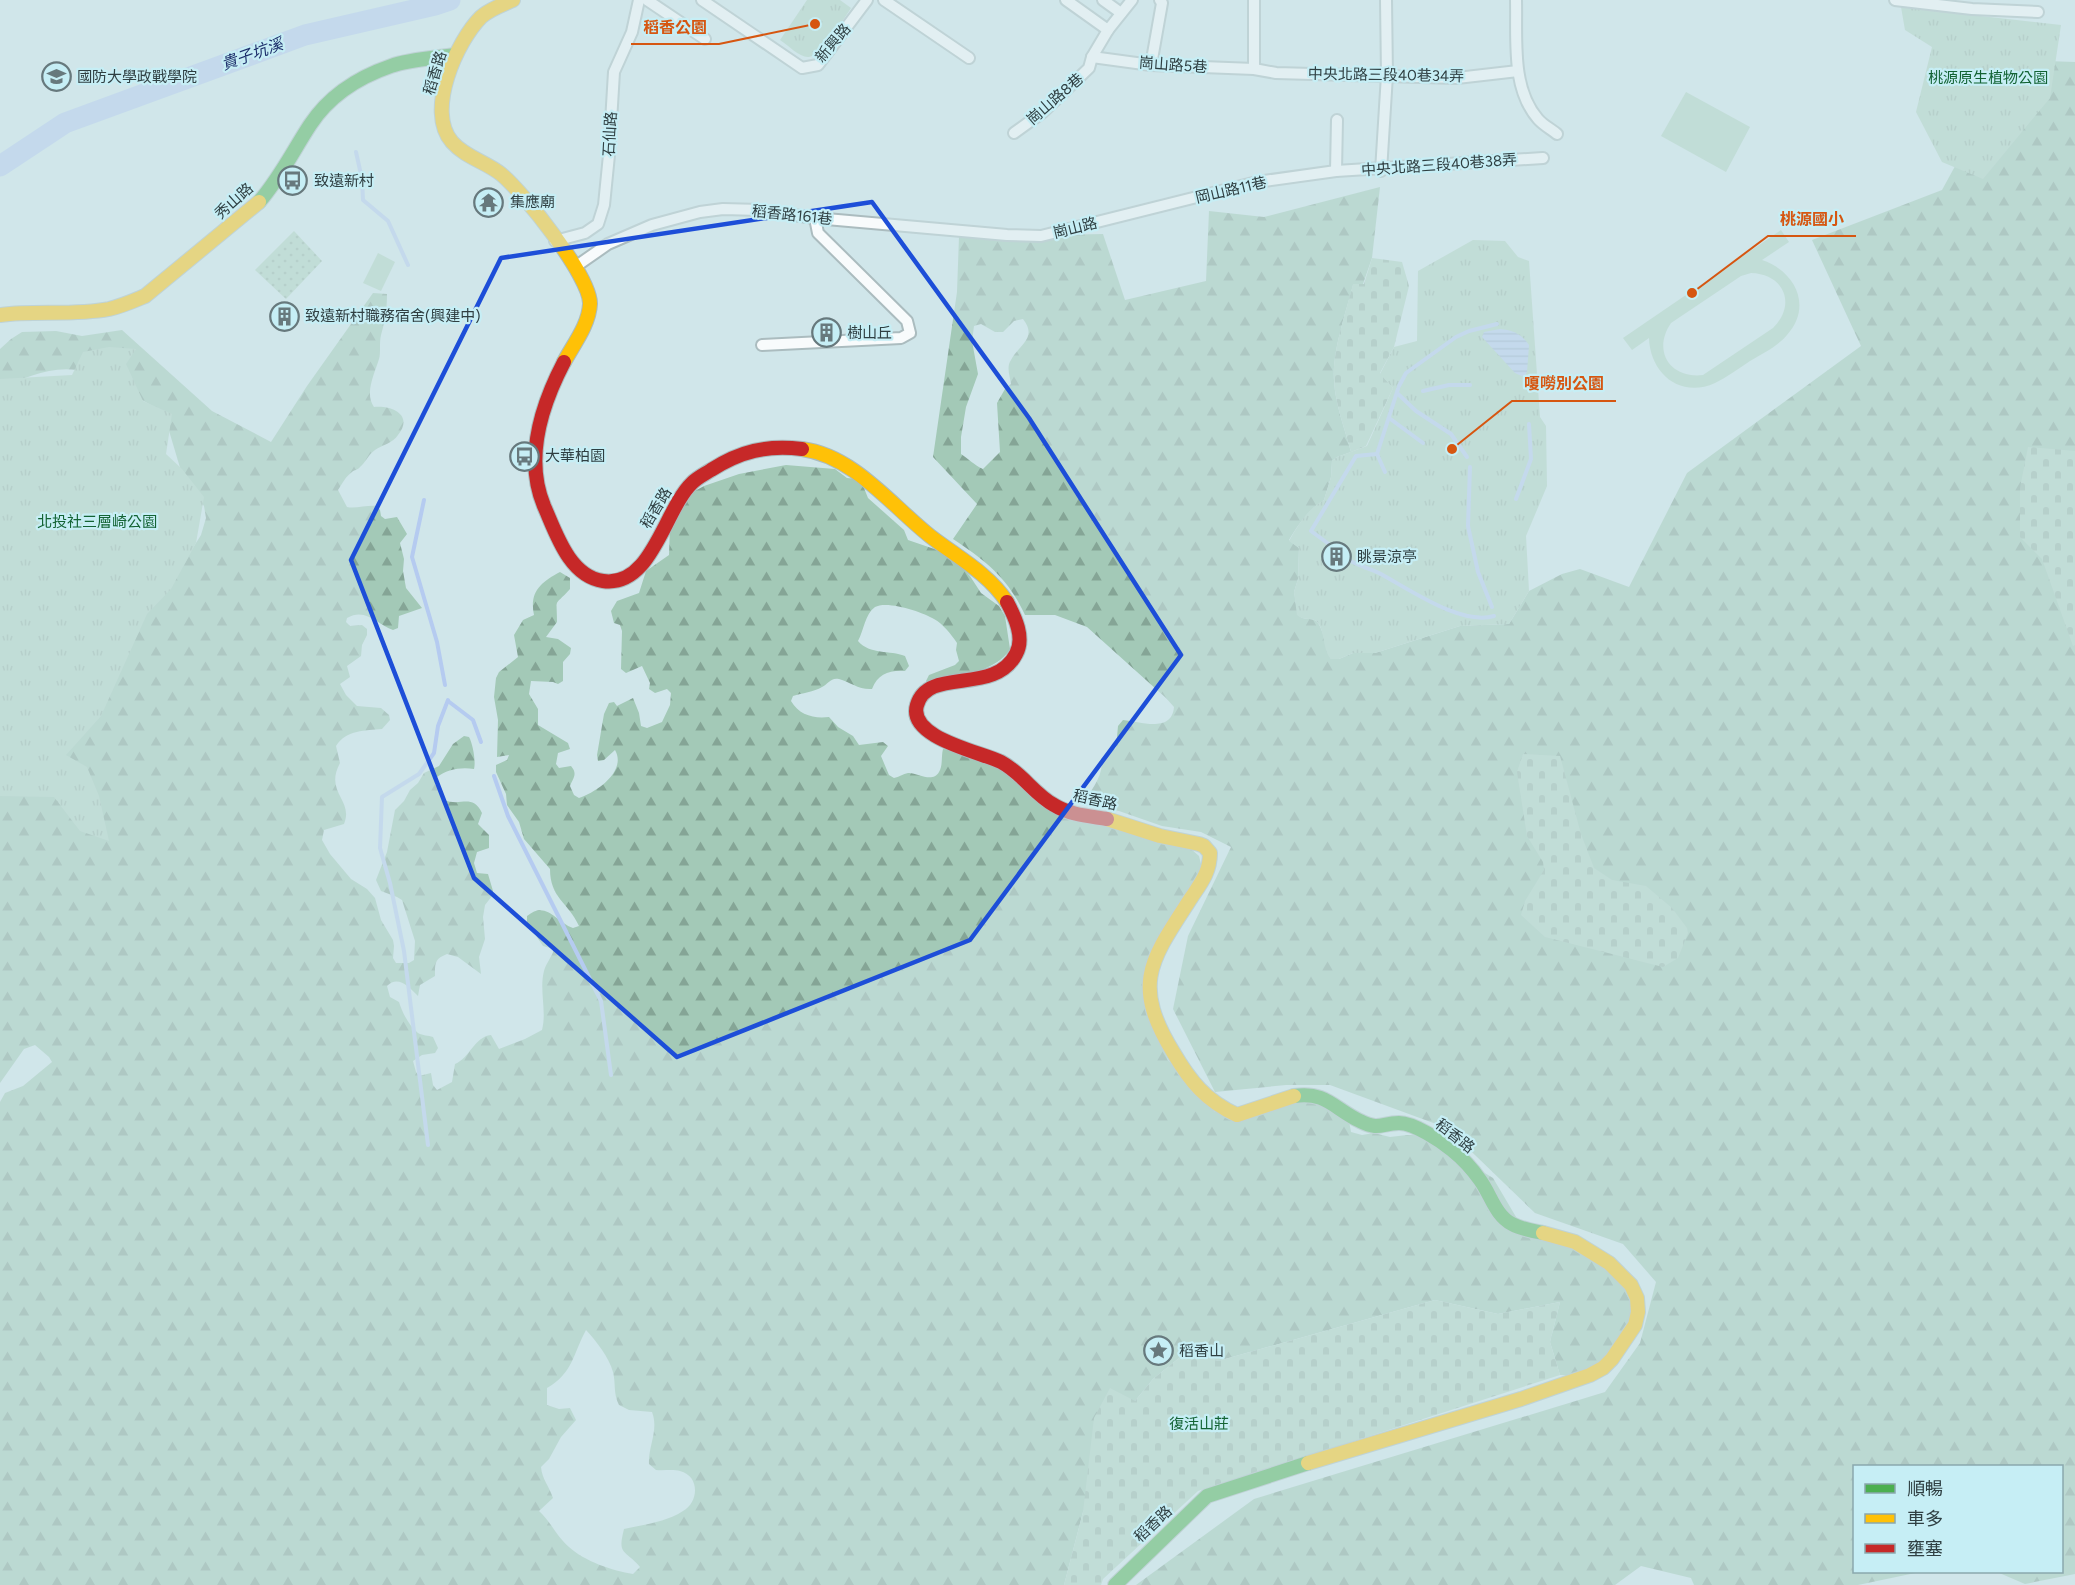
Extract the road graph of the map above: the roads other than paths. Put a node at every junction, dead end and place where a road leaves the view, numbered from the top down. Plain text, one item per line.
1 (513, 0) edge
2 (639, 0) edge
3 (647, 0) edge
4 (702, 0) edge
5 (867, 0) edge
6 (884, 0) edge
7 (1066, 0) edge
8 (1103, 0) edge
9 (1132, 0) edge
10 (1160, 0) edge
11 (1254, 0) edge
12 (1386, 0) edge
13 (1516, 0) edge
14 (1895, 0) edge
15 (2038, 12) dead end
16 (1121, 14) junction
17 (1108, 30) junction
18 (705, 39) dead end
19 (456, 55) junction
20 (1092, 57) junction
21 (969, 58) dead end
22 (1152, 65) junction
23 (1254, 69) junction
24 (1518, 71) junction
25 (1387, 75) junction
26 (1336, 120) dead end
27 (1014, 133) dead end
28 (1557, 134) dead end
29 (1543, 158) dead end
30 (1381, 169) junction
31 (1336, 171) junction
32 (1128, 214) joint
33 (815, 218) junction
34 (1022, 234) joint
35 (555, 241) junction
36 (575, 267) junction
37 (0, 315) edge
38 (762, 345) dead end
39 (1115, 1585) edge

1 - 19 street, 稻香路
2 - 35 street, 石仙路
3 - 18 street
4 - 5 street, 新興路
6 - 21 street
7 - 17 street
8 - 16 street
9 - 16 street
10 - 22 street
11 - 23 street
12 - 25 street
13 - 24 street
14 - 15 street
16 - 17 street
17 - 20 street, 崗山路8巷
19 - 35 street, 稻香路
19 - 37 street, 秀山路
20 - 22 street, 崗山路5巷
20 - 27 street, 崗山路8巷
22 - 23 street, 崗山路5巷
23 - 25 street, 中央北路三段40巷34弄
24 - 25 street, 中央北路三段40巷34弄
24 - 28 street
25 - 30 street
26 - 31 street
29 - 30 street, 中央北路三段40巷38弄
30 - 31 street, 中央北路三段40巷38弄
31 - 32 street, 岡山路11巷
32 - 34 street, 崗山路
33 - 34 street, 稻香路161巷
33 - 36 street, 稻香路161巷
33 - 38 street
35 - 36 street, 稻香路
36 - 39 street, 稻香路

